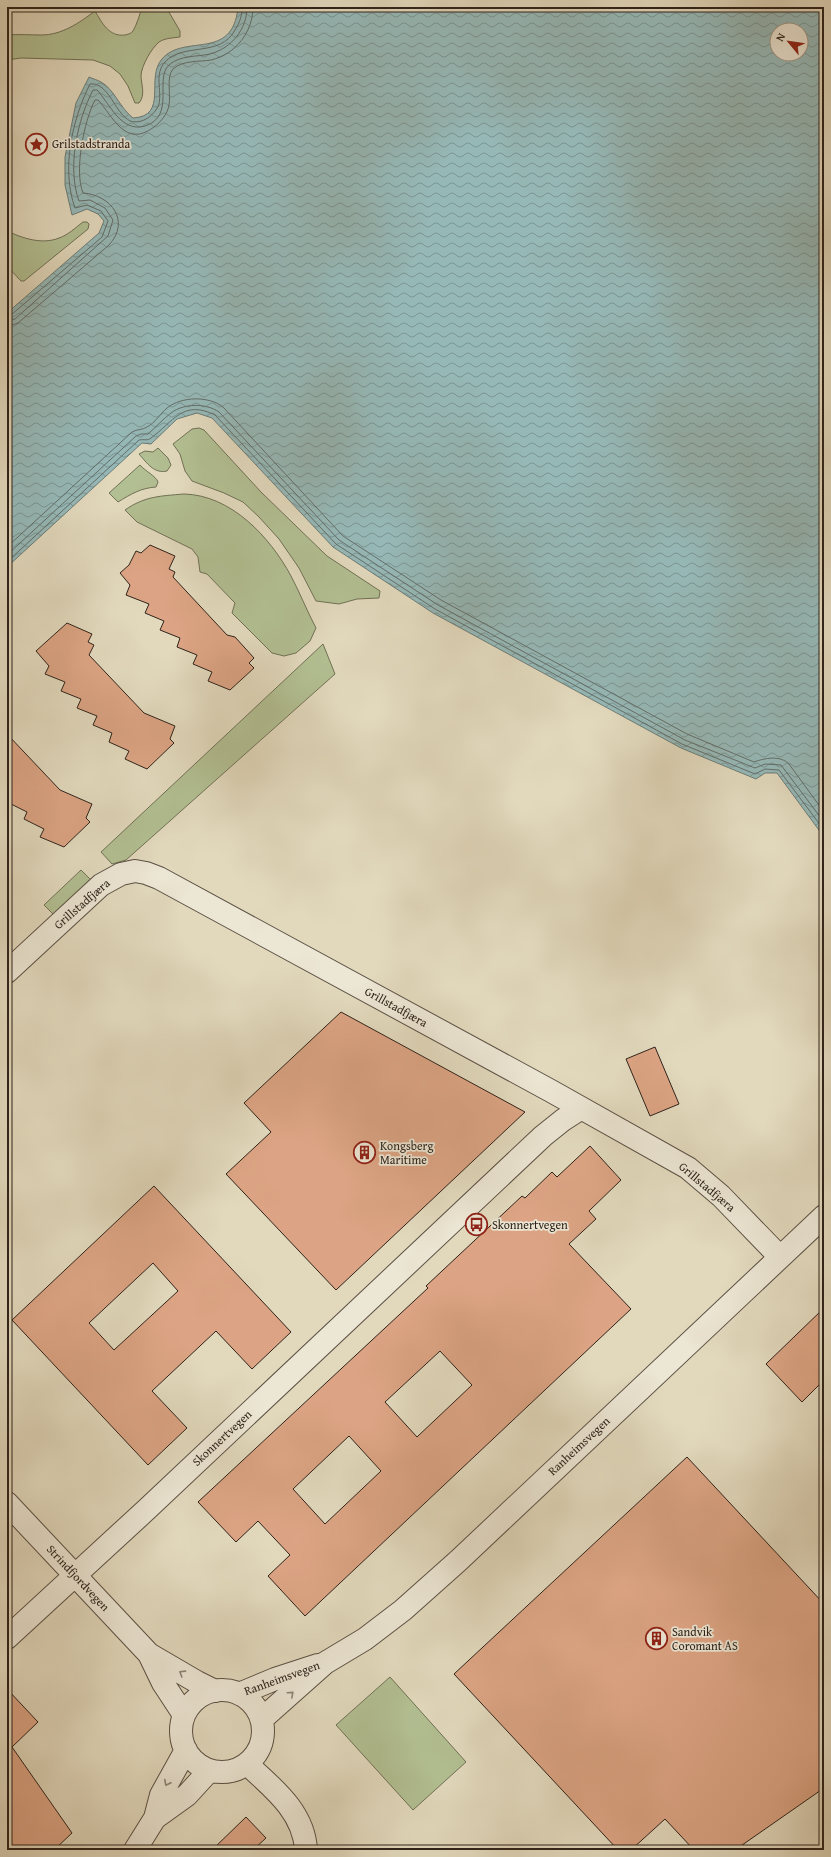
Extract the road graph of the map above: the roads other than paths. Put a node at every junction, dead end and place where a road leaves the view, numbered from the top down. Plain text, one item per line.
1 (7, 972) edge
2 (580, 1109) junction
3 (824, 1216) edge
4 (780, 1257) junction
5 (7, 1503) edge
6 (75, 1575) junction
7 (7, 1638) edge
8 (149, 1654) junction
9 (325, 1663) junction
10 (215, 1691) junction
11 (239, 1694) junction
12 (184, 1715) junction
13 (262, 1719) junction
14 (186, 1750) junction
15 (247, 1764) junction
16 (209, 1771) junction
17 (156, 1818) junction
18 (134, 1850) edge
19 (306, 1850) edge

1 - 2 street, Grillstadfjæra
2 - 4 street, Grillstadfjæra
2 - 6 street, Skonnertvegen
3 - 4 street, Ranheimsvegen
4 - 9 street, Ranheimsvegen
5 - 6 street, Strindfjordvegen
6 - 7 street, Skonnertvegen
6 - 8 street, Strindfjordvegen
10 -> 8 street, Strindfjordvegen
8 - 12 street, Strindfjordvegen
9 - 11 street, Ranheimsvegen
13 -> 9 street, Ranheimsvegen
10 - 11 street
10 - 12 street
11 - 13 street
12 - 14 street
13 - 15 street
14 - 16 street
14 -> 17 street
15 - 16 street
15 - 19 street
16 - 17 street
17 - 18 street

